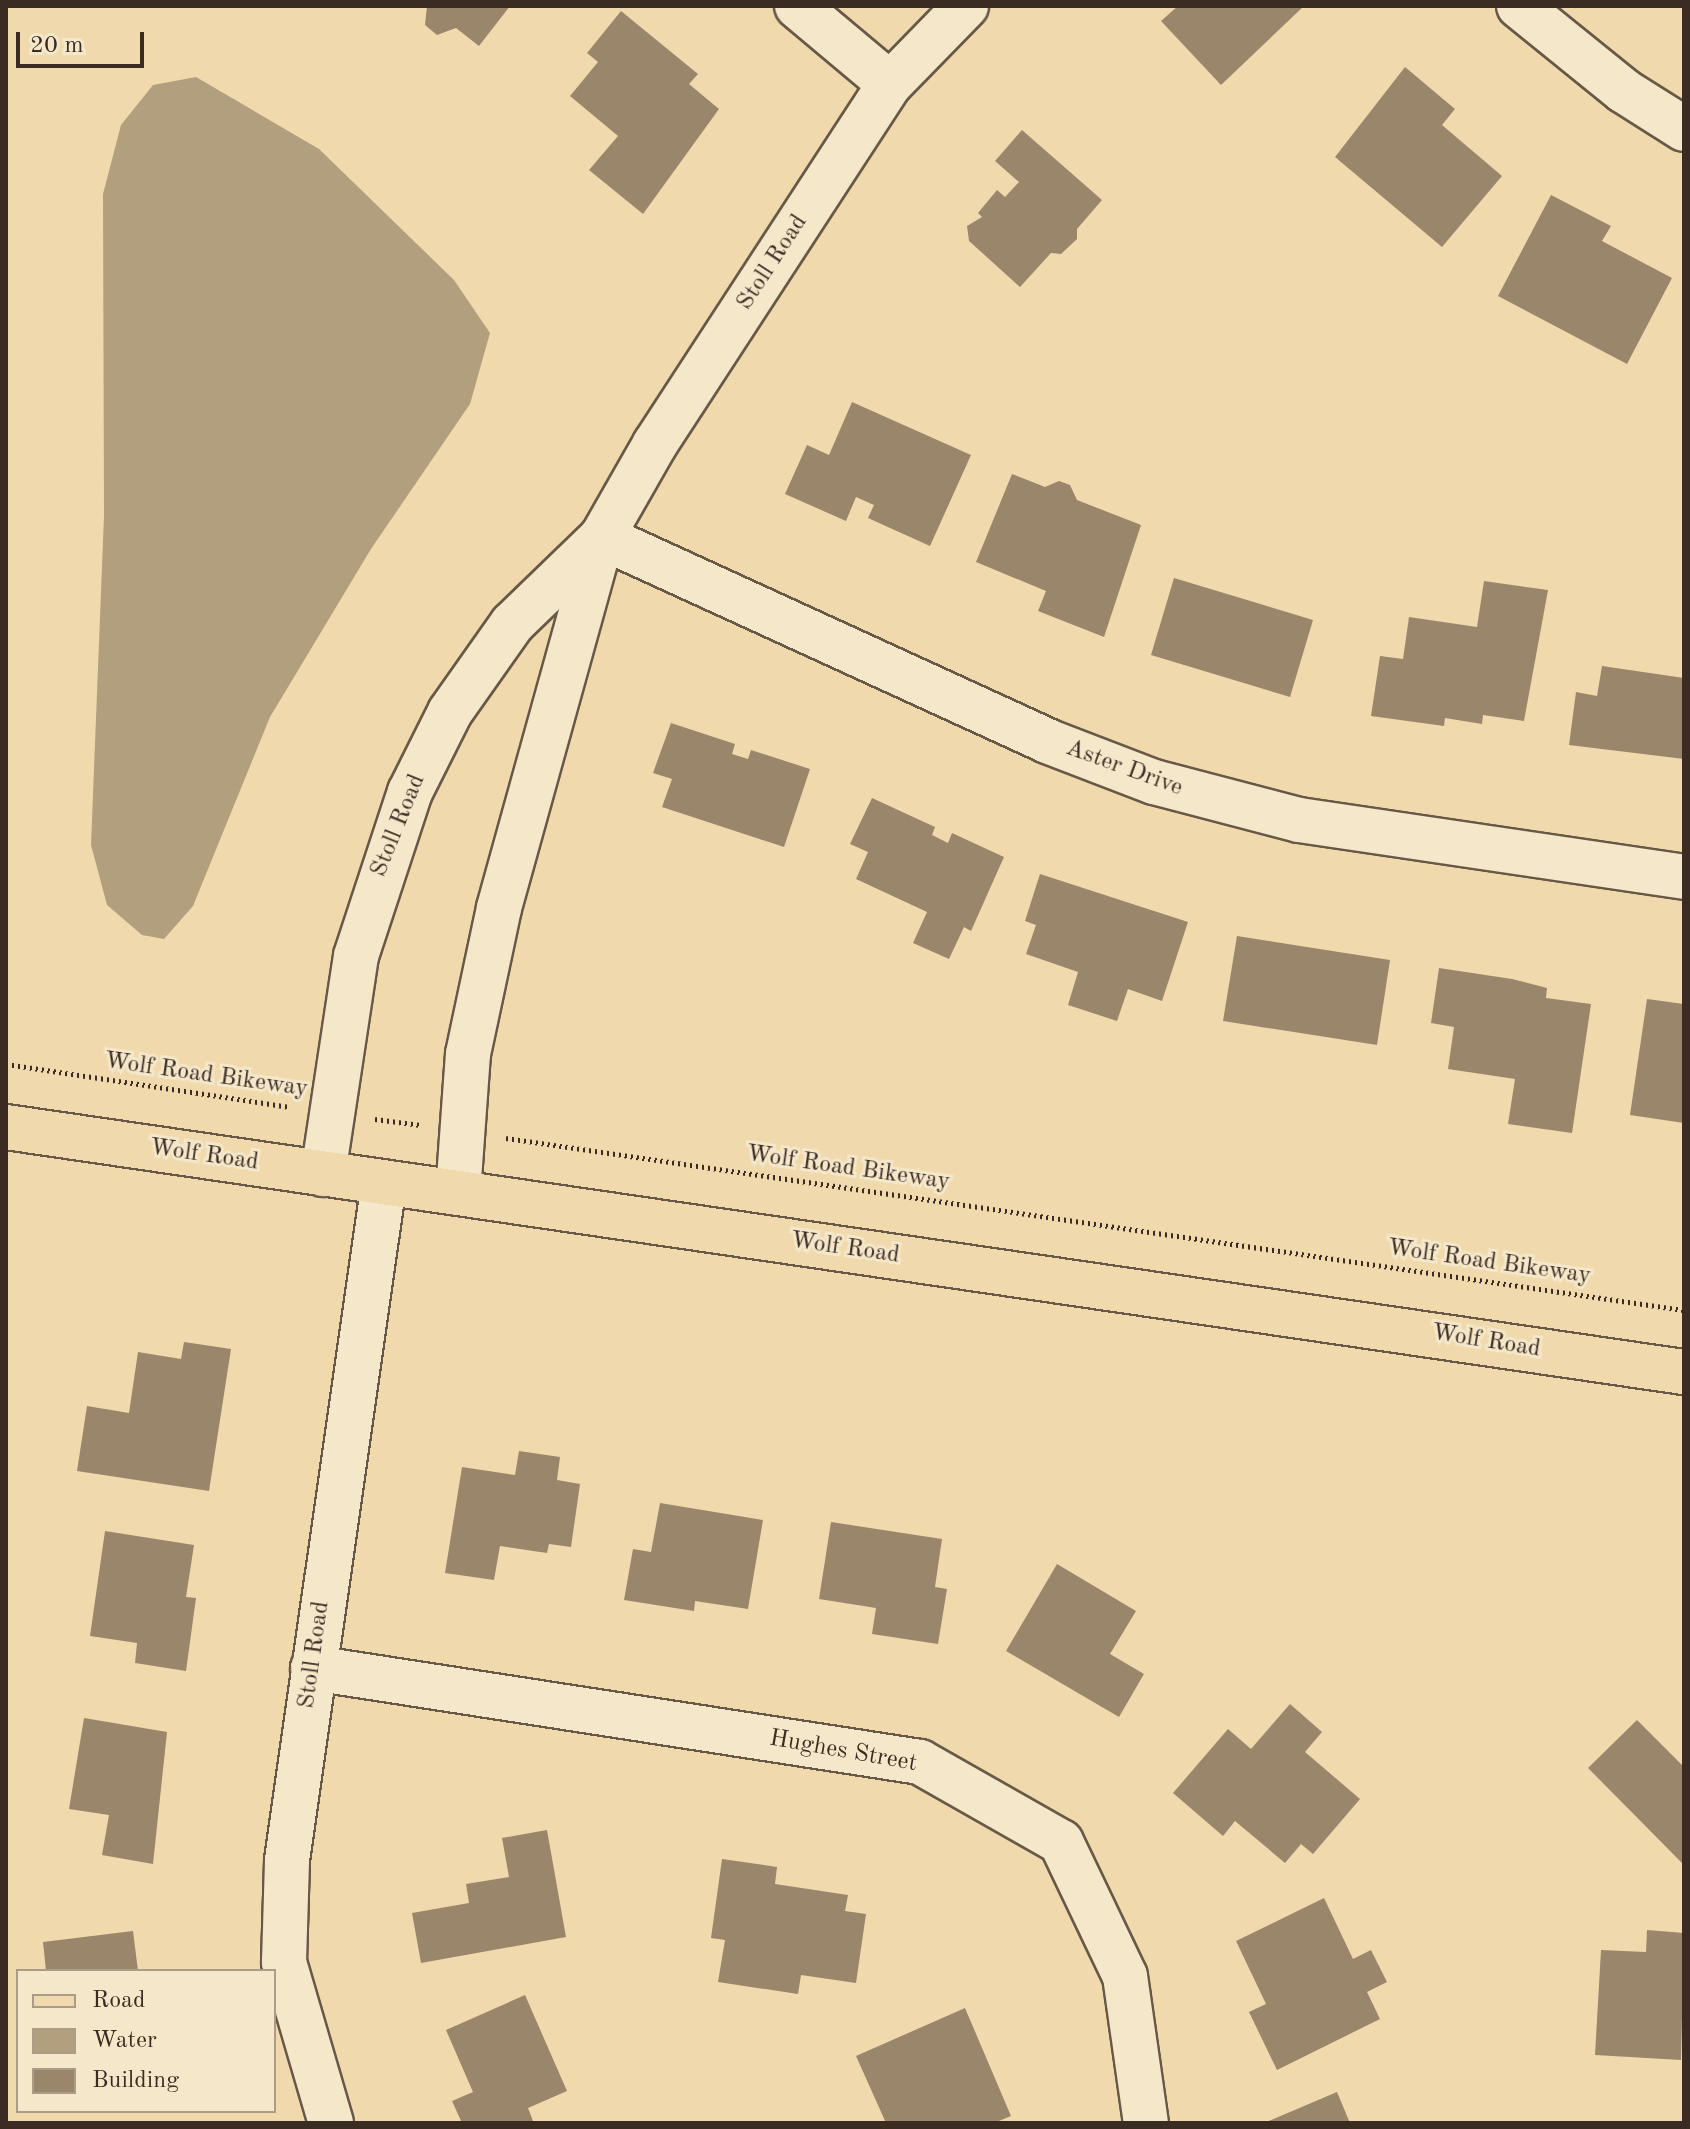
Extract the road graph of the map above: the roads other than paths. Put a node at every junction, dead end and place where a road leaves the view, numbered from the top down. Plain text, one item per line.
1 (797, 6) edge
2 (966, 6) edge
3 (1519, 6) edge
4 (890, 84) junction
5 (1684, 129) edge
6 (602, 537) junction
7 (1684, 877) edge
8 (6, 1127) edge
9 (323, 1174) junction
10 (384, 1183) junction
11 (458, 1193) junction
12 (1684, 1372) edge
13 (313, 1668) junction
14 (331, 2123) edge
15 (1146, 2123) edge

1 - 4 street
2 - 4 street, Stoll Road
3 - 5 street
4 - 6 street, Stoll Road
6 - 7 street, Aster Drive
6 - 9 street, Stoll Road
6 - 11 street, Stoll Road
8 - 9 main road, Wolf Road
9 - 10 main road, Wolf Road
10 - 11 main road, Wolf Road
10 - 13 street, Stoll Road
11 - 12 main road, Wolf Road
13 - 14 street, Stoll Road
13 - 15 street, Hughes Street

